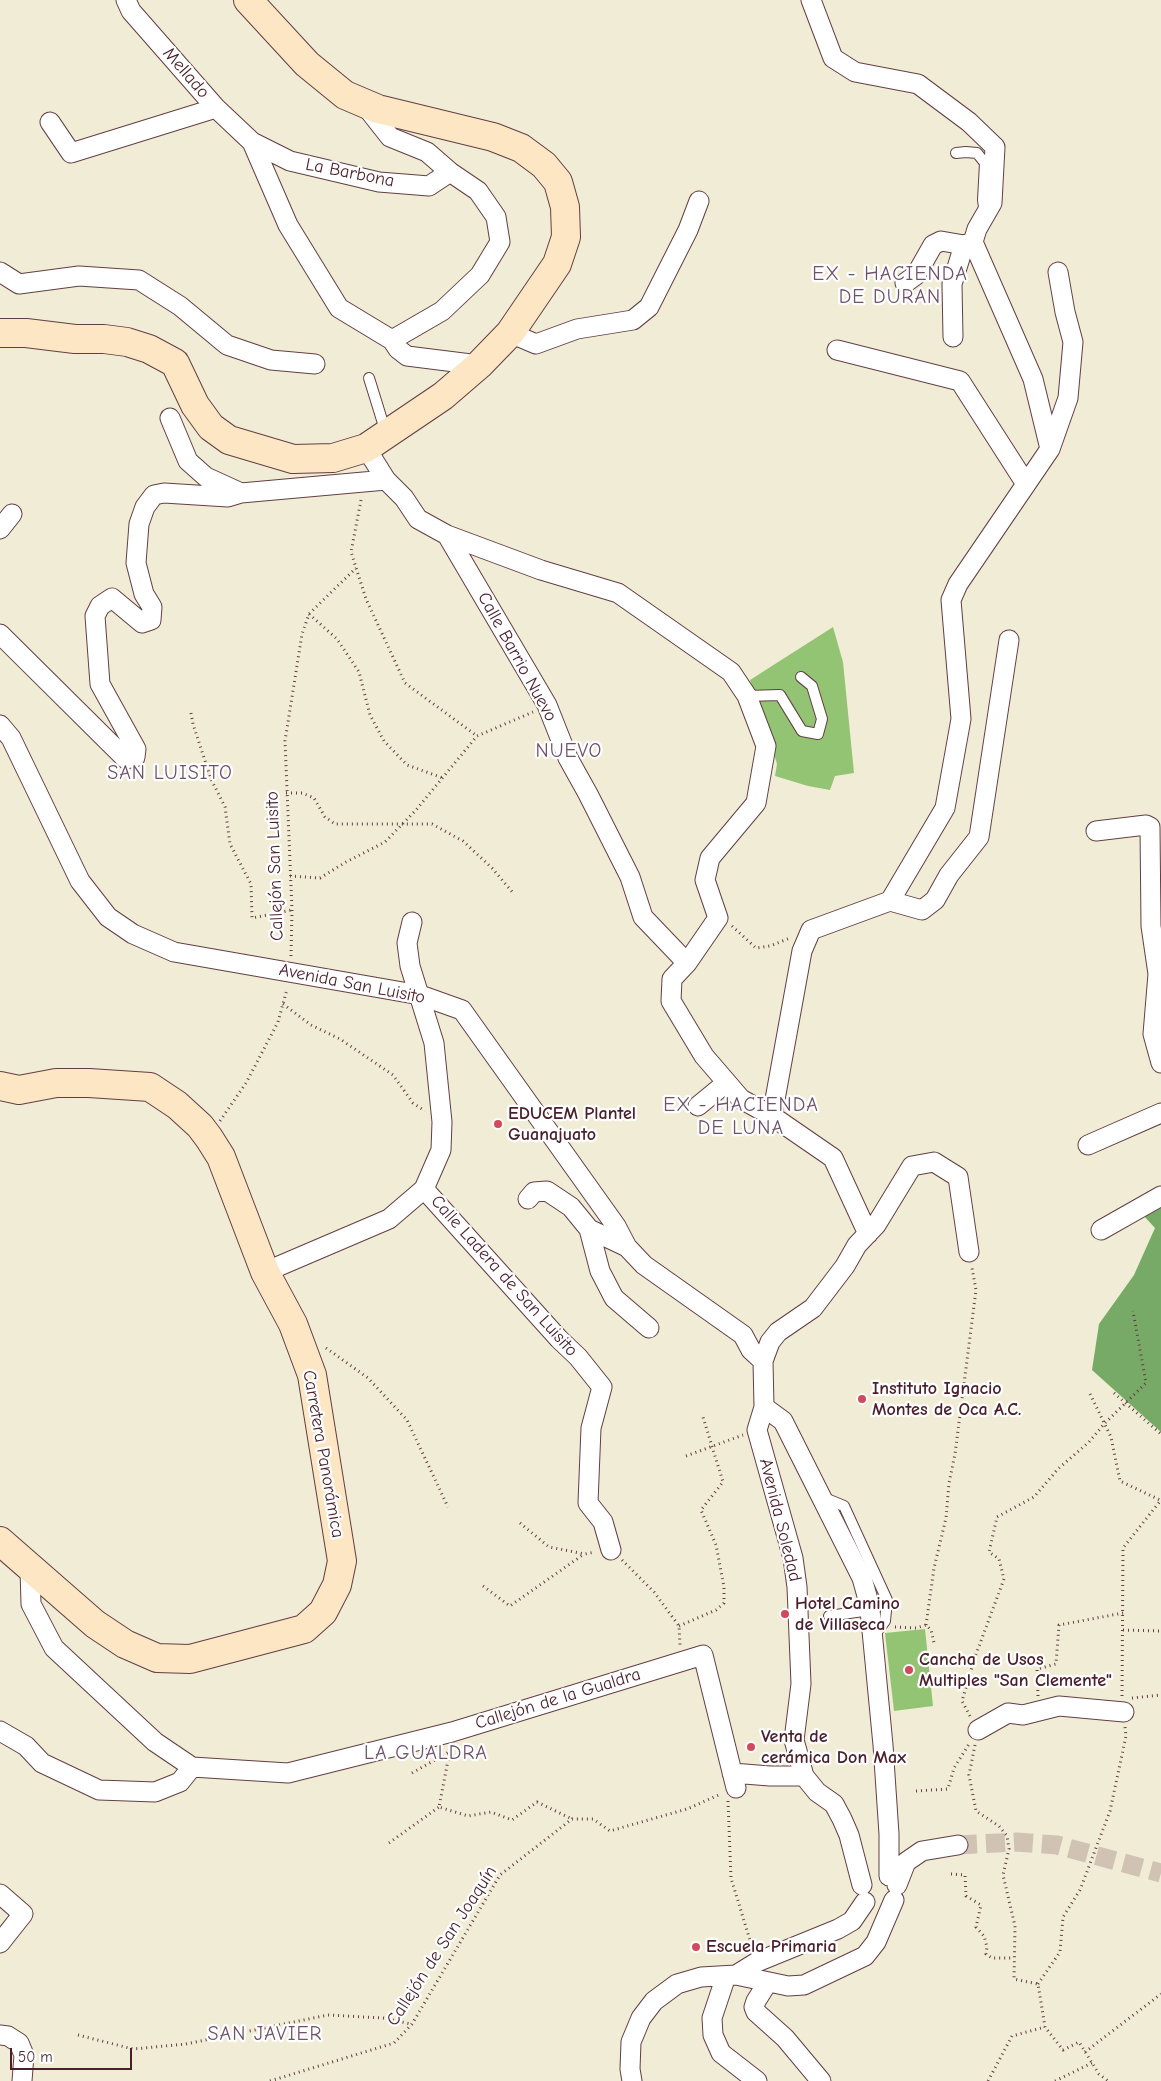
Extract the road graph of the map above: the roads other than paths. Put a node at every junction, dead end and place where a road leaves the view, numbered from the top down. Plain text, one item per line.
1 (126, 0) edge
2 (248, 0) edge
3 (811, 0) edge
4 (363, 103) junction
5 (216, 108) junction
6 (50, 122) dead end
7 (252, 142) junction
8 (956, 153) dead end
9 (450, 172) junction
10 (699, 201) dead end
11 (985, 215) junction
12 (968, 244) junction
13 (0, 272) edge
14 (1058, 272) dead end
15 (905, 283) dead end
16 (0, 333) edge
17 (510, 333) junction
18 (952, 337) dead end
19 (392, 340) junction
20 (837, 350) dead end
21 (315, 364) dead end
22 (479, 365) junction
23 (369, 378) dead end
24 (170, 418) dead end
25 (376, 441) junction
26 (1050, 449) junction
27 (386, 480) junction
28 (1026, 484) junction
29 (241, 493) junction
30 (12, 514) dead end
31 (0, 529) edge
32 (447, 535) junction
33 (0, 634) edge
34 (1009, 640) dead end
35 (801, 676) dead end
36 (747, 696) junction
37 (4, 736) edge
38 (1096, 831) dead end
39 (890, 901) junction
40 (412, 922) dead end
41 (1156, 927) edge
42 (687, 963) junction
43 (420, 995) junction
44 (1161, 1063) edge
45 (726, 1083) junction
46 (0, 1086) edge
47 (698, 1106) dead end
48 (1161, 1113) edge
49 (772, 1116) junction
50 (1088, 1145) dead end
51 (424, 1189) junction
52 (1161, 1196) edge
53 (528, 1199) dead end
54 (589, 1229) junction
55 (1100, 1230) dead end
56 (868, 1234) junction
57 (627, 1247) junction
58 (969, 1252) road end
59 (265, 1272) junction
60 (649, 1328) dead end
61 (762, 1361) junction
62 (764, 1407) junction
63 (0, 1541) edge
64 (617, 1556) road end
65 (30, 1568) junction
66 (830, 1616) dead end
67 (878, 1616) junction
68 (1123, 1705) road end
69 (978, 1730) road end
70 (0, 1731) edge
71 (192, 1767) junction
72 (804, 1776) junction
73 (958, 1845) tunnel mouth
74 (893, 1887) junction
75 (864, 1893) junction
76 (0, 1894) edge
77 (0, 1943) edge
78 (731, 1975) junction
79 (768, 1982) junction
80 (0, 2035) edge
81 (22, 2081) edge
82 (632, 2081) edge
83 (757, 2081) edge
84 (821, 2081) edge

1 - 5 street, Mellado
2 - 4 street
3 - 11 street
4 - 9 street
4 - 17 street
5 - 6 street
5 - 7 street, Mellado
7 - 9 street, La Barbona
7 - 19 street
8 - 11 lane
9 - 19 street
10 - 17 street
11 - 12 street
12 - 15 street
12 - 18 street
12 - 26 street
13 - 21 street
14 - 26 street
16 - 25 street
17 - 22 street
19 - 22 street
20 - 28 street
22 - 25 street
23 - 25 lane
24 - 29 street
25 - 27 street
26 - 28 street
27 - 29 street
27 - 32 street
28 - 39 street
29 - 33 street
30 - 31 street
32 - 36 street
32 - 42 street, Calle Barrio Nuevo
34 - 39 street
35 - 36 lane
36 - 42 street
37 - 43 street, Avenida San Luisito
38 - 41 street
39 - 49 street
40 - 43 street, Calle Ladera de San Luisito
41 - 44 street
42 - 45 street
43 - 51 street, Calle Ladera de San Luisito
43 - 57 street, Avenida San Luisito
45 - 47 street
45 - 49 street
46 - 59 street, Carretera Panorámica
48 - 50 street
49 - 56 street
51 - 59 street
51 - 64 street, Calle Ladera de San Luisito
52 - 55 street
53 - 54 street
54 - 57 street
54 - 60 street
56 - 58 street
56 - 61 street
57 - 61 street, Avenida San Luisito
59 - 65 street, Carretera Panorámica
61 - 62 street
62 - 67 street
62 - 72 street, Avenida Soledad
63 - 65 street, Carretera Panorámica
65 - 71 street
66 - 67 lane
67 - 74 street
68 - 69 street
70 - 71 street
71 - 72 street, Callejón de la Gualdra
72 - 75 street, Avenida Soledad
73 - 74 street
74 - 75 street
74 - 75 street
74 - 79 street
75 - 78 street
76 - 77 street
78 - 79 street
78 - 82 street
78 - 83 street
79 - 84 street
80 - 81 street

